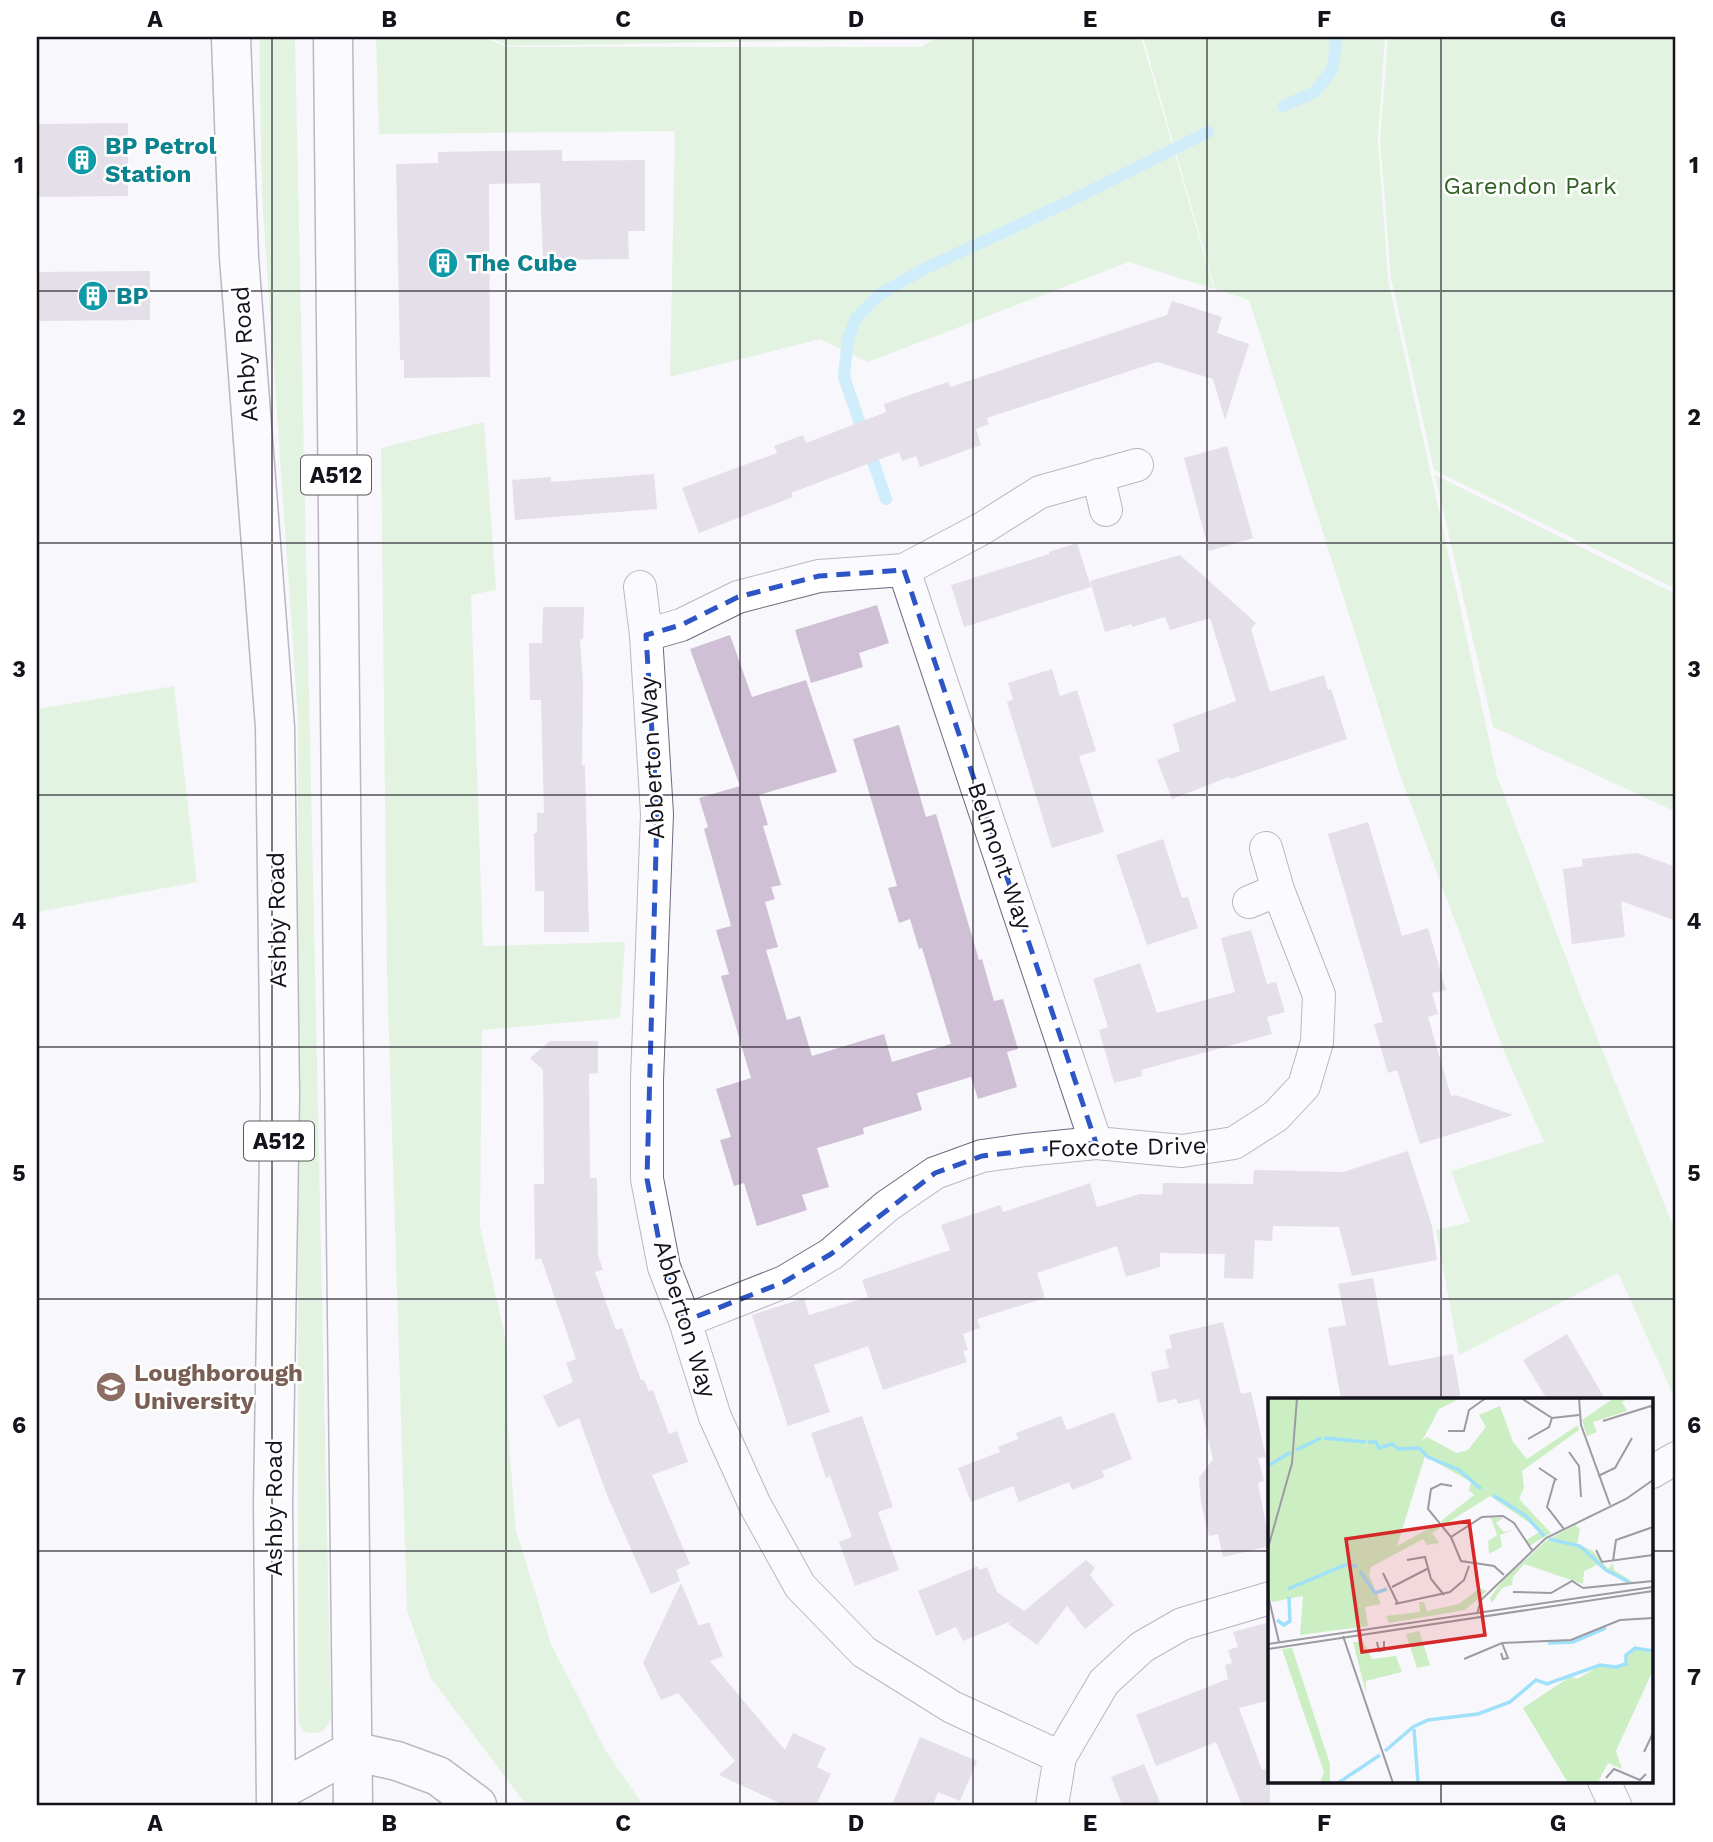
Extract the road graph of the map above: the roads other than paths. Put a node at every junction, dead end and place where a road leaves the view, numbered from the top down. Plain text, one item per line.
1 (231, 37) edge
2 (333, 37) edge
3 (1137, 465) dead end
4 (1098, 475) junction
5 (1106, 510) dead end
6 (904, 570) junction
7 (640, 587) dead end
8 (646, 635) junction
9 (1266, 848) dead end
10 (1096, 1143) junction
11 (685, 1321) junction
12 (1676, 1458) edge
13 (1654, 1471) edge
14 (1268, 1599) edge
15 (352, 1751) junction
16 (1060, 1757) junction
17 (1605, 1783) edge
18 (276, 1799) edge
19 (313, 1805) edge
20 (353, 1805) edge
21 (477, 1805) edge
22 (1052, 1805) edge
23 (1615, 1805) edge

1 - 18 main road, Ashby Road / A512
2 - 15 main road, A512
3 - 4 street
4 - 5 street
4 - 6 street
6 - 8 street
6 - 10 street, Belmont Way
7 - 8 street, Abberton Way
8 - 11 street, Abberton Way
9 - 10 street, Foxcote Drive
10 - 11 street, Foxcote Drive
11 - 16 street, Abberton Way
12 - 13 street
14 - 16 street
15 - 18 main road
15 - 20 main road, A512
15 - 21 main road
16 - 22 street
17 - 23 street
18 - 19 main road

